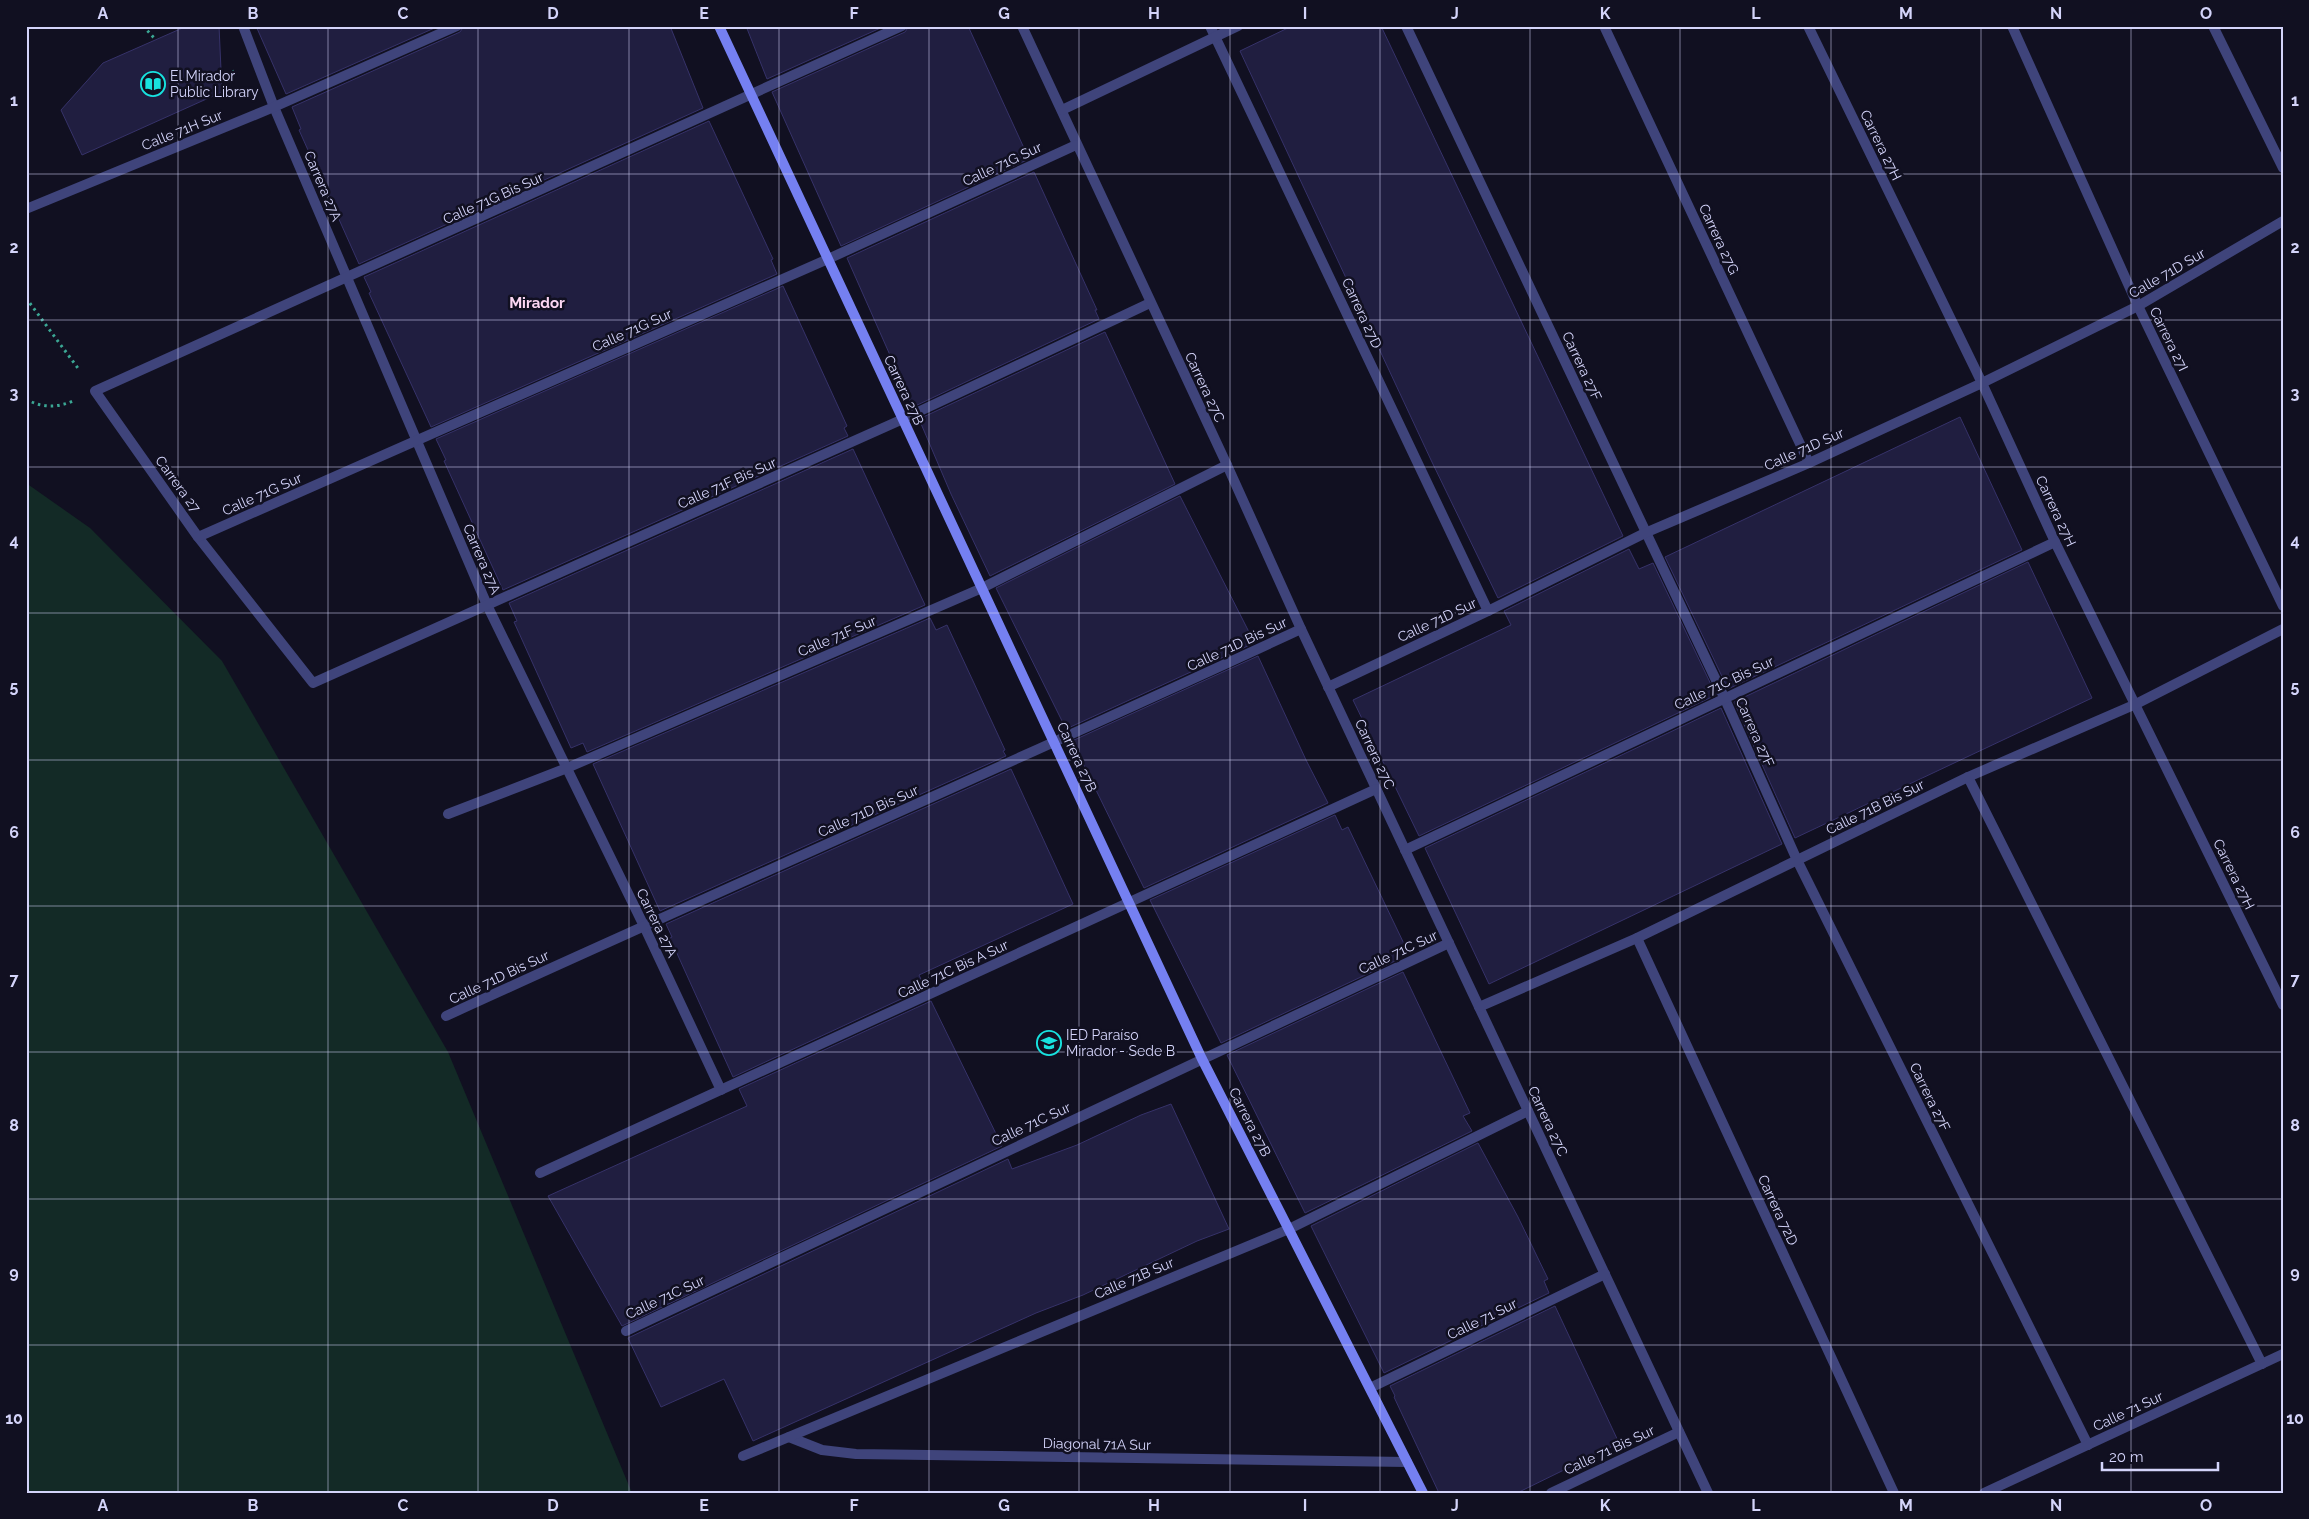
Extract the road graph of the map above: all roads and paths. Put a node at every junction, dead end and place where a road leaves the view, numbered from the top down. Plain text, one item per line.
1 (143, 26) edge
2 (243, 26) edge
3 (458, 26) edge
4 (718, 26) edge
5 (902, 26) edge
6 (1022, 26) edge
7 (1210, 26) edge
8 (1238, 26) edge
9 (1406, 26) edge
10 (1604, 26) edge
11 (1808, 26) edge
12 (2012, 26) edge
13 (2213, 26) edge
14 (1216, 37) junction
15 (156, 40) dead end
16 (239, 68) dead end
17 (221, 76) dead end
18 (751, 96) junction
19 (274, 107) junction
20 (1062, 110) junction
21 (1076, 145) junction
22 (2283, 168) edge
23 (26, 209) edge
24 (2283, 221) edge
25 (828, 259) junction
26 (348, 278) junction
27 (26, 298) edge
28 (1150, 303) junction
29 (2138, 306) junction
30 (1982, 383) junction
31 (95, 391) junction
32 (26, 399) edge
33 (903, 420) junction
34 (417, 440) junction
35 (1809, 463) junction
36 (1227, 465) junction
37 (1645, 533) junction
38 (198, 537) junction
39 (2055, 542) junction
40 (982, 588) junction
41 (487, 605) junction
42 (2283, 606) edge
43 (1488, 611) junction
44 (1301, 629) junction
45 (2283, 629) edge
46 (313, 683) joint
47 (1328, 687) junction
48 (1724, 698) junction
49 (2136, 704) junction
50 (1055, 744) junction
51 (567, 768) junction
52 (1968, 777) junction
53 (1376, 789) junction
54 (448, 814) dead end
55 (1405, 850) junction
56 (1797, 860) junction
57 (1129, 902) junction
58 (644, 926) junction
59 (1637, 938) junction
60 (1448, 943) junction
61 (2283, 1005) edge
62 (1479, 1007) junction
63 (446, 1016) dead end
64 (1202, 1059) junction
65 (721, 1090) junction
66 (1528, 1110) junction
67 (540, 1173) dead end
68 (1289, 1229) junction
69 (1605, 1274) junction
70 (626, 1331) dead end
71 (2283, 1354) edge
72 (2262, 1364) junction
73 (1370, 1388) junction
74 (1679, 1432) junction
75 (788, 1437) junction
76 (2088, 1445) junction
77 (743, 1456) dead end
78 (1407, 1462) junction
79 (1423, 1493) edge
80 (1551, 1493) edge
81 (1708, 1493) edge
82 (1894, 1493) edge
83 (1984, 1493) edge

1 - 15 path
2 - 19 street, Carrera 27A
3 - 19 street, Calle 71H Sur
4 - 18 street, Carrera 27B
5 - 18 street, Calle 71G Bis Sur
6 - 20 street, Carrera 27C
7 - 14 street, Carrera 27D
8 - 14 street
9 - 37 street, Carrera 27F
10 - 35 street, Carrera 27G
11 - 30 street, Carrera 27H
12 - 29 street, Carrera 27I
13 - 22 street
14 - 20 street
14 - 43 street, Carrera 27D
16 - 17 path
18 - 25 street, Carrera 27B
18 - 26 street, Calle 71G Bis Sur
19 - 23 street, Calle 71H Sur
19 - 26 street, Carrera 27A
20 - 21 street, Carrera 27C
21 - 25 street, Calle 71G Sur
21 - 28 street, Carrera 27C
24 - 29 street, Calle 71D Sur
25 - 33 street, Carrera 27B
25 - 34 street, Calle 71G Sur
26 - 31 street, Calle 71G Bis Sur
26 - 34 street, Carrera 27A
27 - 31 path
28 - 33 street, Calle 71F Bis Sur
28 - 36 street, Carrera 27C
29 - 30 street, Calle 71D Sur
29 - 42 street, Carrera 27I
30 - 35 street, Calle 71D Sur
30 - 39 street, Carrera 27H
31 - 32 path
31 - 38 street, Carrera 27
33 - 40 street, Carrera 27B
33 - 41 street, Calle 71F Bis Sur
34 - 38 street, Calle 71G Sur
34 - 41 street, Carrera 27A
35 - 37 street, Calle 71D Sur
36 - 40 street, Calle 71F Sur
36 - 44 street, Carrera 27C
37 - 43 street, Calle 71D Sur
37 - 48 street, Carrera 27F
38 - 46 street, Carrera 27
39 - 48 street, Calle 71C Bis Sur
39 - 49 street, Carrera 27H
40 - 50 street, Carrera 27B
40 - 51 street, Calle 71F Sur
41 - 46 street, Calle 71F Bis Sur
41 - 51 street, Carrera 27A
43 - 47 street, Calle 71D Sur
44 - 47 street, Carrera 27C
44 - 50 street, Calle 71D Bis Sur
45 - 49 street, Calle 71B Bis Sur
47 - 53 street, Carrera 27C
48 - 55 street, Calle 71C Bis Sur
48 - 56 street, Carrera 27F
49 - 52 street, Calle 71B Bis Sur
49 - 61 street, Carrera 27H
50 - 57 street, Carrera 27B
50 - 58 street, Calle 71D Bis Sur
51 - 54 street, Calle 71F Sur
51 - 58 street, Carrera 27A
52 - 56 street, Calle 71B Bis Sur
52 - 72 street
53 - 55 street, Carrera 27C
53 - 57 street, Calle 71C Bis A Sur
55 - 60 street, Carrera 27C
56 - 59 street, Calle 71B Bis Sur
56 - 76 street, Carrera 27F
57 - 64 street, Carrera 27B
57 - 65 street, Calle 71C Bis A Sur
58 - 63 street, Calle 71D Bis Sur
58 - 65 street, Carrera 27A
59 - 62 street, Calle 71B Bis Sur
59 - 82 street, Carrera 72D
60 - 62 street, Carrera 27C
60 - 64 street, Calle 71C Sur
62 - 66 street, Carrera 27C
64 - 68 street, Carrera 27B
64 - 70 street, Calle 71C Sur
65 - 67 street, Calle 71C Bis A Sur
66 - 68 street, Calle 71B Sur
66 - 69 street, Carrera 27C
68 - 73 street, Carrera 27B
68 - 75 street, Calle 71B Sur
69 - 73 street, Calle 71 Sur
69 - 74 street, Carrera 27C
71 - 72 street, Calle 71 Sur
72 - 76 street, Calle 71 Sur
73 - 78 street, Carrera 27B
74 - 80 street, Calle 71 Bis Sur
74 - 81 street, Carrera 27C
75 - 77 street, Calle 71B Sur
75 - 78 street, Diagonal 71A Sur
76 - 83 street, Calle 71 Sur
78 - 79 street, Carrera 27B

